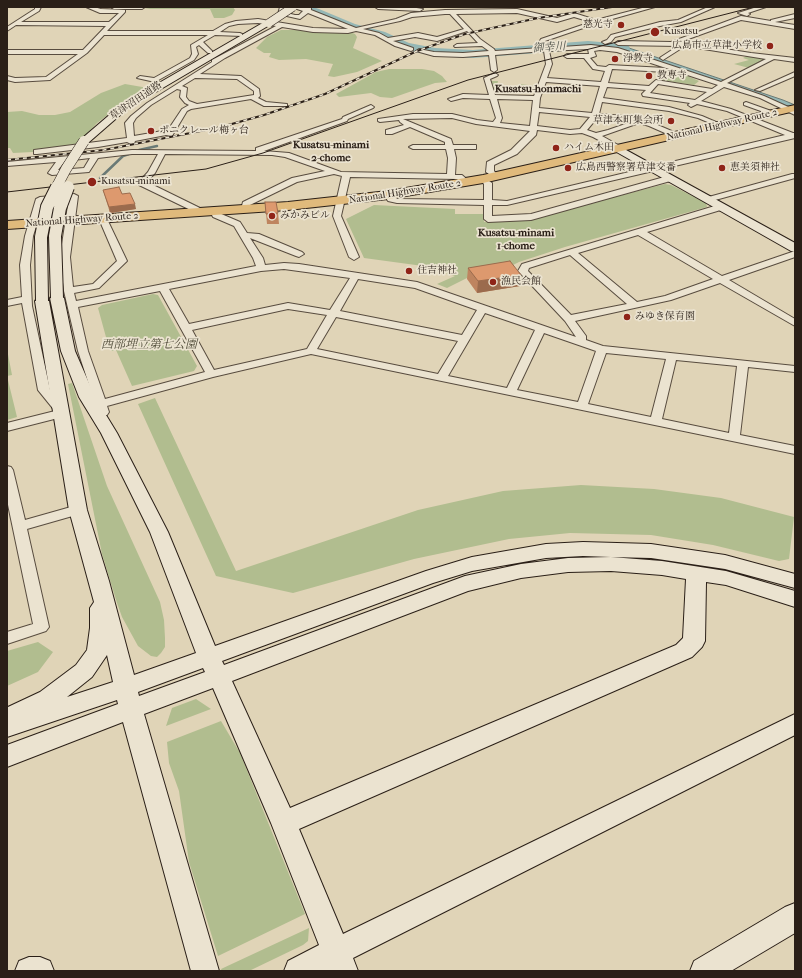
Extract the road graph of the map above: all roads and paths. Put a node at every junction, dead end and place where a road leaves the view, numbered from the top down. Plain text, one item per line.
1 (38, 7) edge
2 (89, 7) edge
3 (113, 7) edge
4 (142, 7) edge
5 (282, 7) edge
6 (293, 7) edge
7 (378, 7) edge
8 (652, 7) edge
9 (712, 7) edge
10 (763, 7) edge
11 (100, 8) edge
12 (310, 9) edge
13 (448, 13) junction
14 (795, 16) edge
15 (282, 18) dead end
16 (426, 19) dead end
17 (776, 20) junction
18 (270, 22) junction
19 (596, 22) junction
20 (769, 23) junction
21 (17, 24) junction
22 (111, 24) junction
23 (281, 24) junction
24 (795, 27) edge
25 (7, 29) edge
26 (360, 29) junction
27 (256, 30) junction
28 (468, 30) junction
29 (104, 33) junction
30 (214, 33) junction
31 (240, 35) junction
32 (690, 37) junction
33 (389, 39) junction
34 (704, 39) dead end
35 (200, 42) junction
36 (605, 42) junction
37 (618, 43) junction
38 (483, 44) junction
39 (684, 44) junction
40 (457, 46) dead end
41 (543, 47) junction
42 (748, 47) dead end
43 (601, 48) junction
44 (754, 48) dead end
45 (411, 50) dead end
46 (419, 51) dead end
47 (491, 51) junction
48 (7, 52) edge
49 (85, 52) junction
50 (740, 53) junction
51 (217, 54) junction
52 (566, 56) dead end
53 (586, 56) junction
54 (795, 56) edge
55 (774, 57) junction
56 (662, 58) junction
57 (795, 60) edge
58 (686, 66) junction
59 (200, 68) junction
60 (609, 69) junction
61 (677, 69) junction
62 (193, 76) junction
63 (794, 76) edge
64 (7, 78) edge
65 (140, 78) dead end
66 (544, 80) junction
67 (725, 82) junction
68 (605, 84) junction
69 (176, 87) junction
70 (651, 88) junction
71 (758, 90) junction
72 (713, 91) junction
73 (645, 94) junction
74 (494, 96) junction
75 (775, 96) dead end
76 (253, 97) junction
77 (537, 98) junction
78 (451, 99) dead end
79 (601, 100) junction
80 (696, 102) junction
81 (636, 104) junction
82 (746, 104) dead end
83 (285, 105) dead end
84 (192, 107) junction
85 (371, 107) dead end
86 (793, 107) edge
87 (535, 110) junction
88 (677, 111) junction
89 (772, 113) junction
90 (596, 114) junction
91 (624, 118) junction
92 (750, 118) junction
93 (397, 119) junction
94 (380, 120) dead end
95 (641, 121) junction
96 (410, 125) junction
97 (495, 125) junction
98 (719, 125) junction
99 (534, 128) junction
100 (582, 131) junction
101 (389, 132) dead end
102 (596, 135) junction
103 (677, 135) junction
104 (794, 136) edge
105 (131, 145) junction
106 (414, 147) dead end
107 (451, 147) junction
108 (473, 147) dead end
109 (617, 148) junction
110 (163, 152) junction
111 (33, 153) dead end
112 (250, 153) junction
113 (96, 155) junction
114 (62, 158) junction
115 (7, 164) edge
116 (653, 169) junction
117 (334, 172) junction
118 (347, 174) junction
119 (795, 176) edge
120 (451, 177) junction
121 (489, 177) junction
122 (670, 178) junction
123 (466, 182) junction
124 (388, 196) junction
125 (708, 200) junction
126 (340, 201) junction
127 (487, 204) junction
128 (721, 207) junction
129 (245, 209) junction
130 (208, 212) junction
131 (103, 219) junction
132 (69, 222) junction
133 (31, 223) junction
134 (7, 225) edge
135 (640, 232) junction
136 (244, 235) junction
137 (795, 248) edge
138 (571, 252) junction
139 (299, 254) dead end
140 (795, 254) edge
141 (354, 256) dead end
142 (261, 268) junction
143 (356, 275) junction
144 (720, 279) junction
145 (162, 287) junction
146 (63, 295) junction
147 (7, 303) edge
148 (27, 303) junction
149 (72, 305) junction
150 (635, 305) junction
151 (483, 308) junction
152 (7, 310) edge
153 (333, 313) junction
154 (570, 319) junction
155 (795, 323) edge
156 (186, 328) junction
157 (540, 329) junction
158 (464, 339) junction
159 (581, 342) junction
160 (602, 348) junction
161 (311, 351) junction
162 (672, 356) junction
163 (743, 364) junction
164 (795, 369) edge
165 (211, 374) junction
166 (442, 378) junction
167 (511, 391) junction
168 (101, 404) junction
169 (582, 406) junction
170 (62, 413) junction
171 (656, 421) junction
172 (7, 427) edge
173 (109, 433) junction
174 (734, 437) junction
175 (795, 450) edge
176 (7, 470) edge
177 (78, 510) junction
178 (19, 526) junction
179 (696, 572) junction
180 (99, 581) junction
181 (795, 581) edge
182 (795, 599) edge
183 (7, 638) edge
184 (213, 667) junction
185 (129, 698) junction
186 (7, 719) edge
187 (795, 724) edge
188 (7, 727) edge
189 (7, 756) edge
190 (284, 823) junction
191 (795, 917) edge
192 (340, 962) edge
193 (29, 971) edge
194 (40, 971) edge
195 (205, 971) edge
196 (298, 971) edge
197 (704, 971) edge

1 - 21 street
2 - 11 street
3 - 4 street
3 - 11 street
5 - 12 street
6 - 12 street
6 - 18 street, 草津沼田道路, bridge
7 - 13 street
8 - 19 street
9 - 36 street
10 - 17 street
11 - 22 street
12 - 26 street
13 - 16 street
13 - 19 street
13 - 26 street
13 - 28 street
14 - 17 street
15 - 18 street
17 - 20 street
18 - 23 street
18 - 27 street, 草津沼田道路
18 - 30 street
18 - 31 street
19 - 41 street
20 - 24 street
20 - 32 street
21 - 22 street
21 - 25 street
22 - 29 street
23 - 26 street
23 - 59 street
26 - 33 street
27 - 51 street, 草津沼田道路
27 - 59 street, 草津沼田道路
28 - 33 street
28 - 38 street
29 - 30 street
29 - 49 street
30 - 31 street
30 - 35 street
31 - 51 street
32 - 34 street
32 - 39 street
33 - 45 street
35 - 51 street
35 - 65 street
36 - 37 street
36 - 41 street
37 - 39 street
37 - 56 street
38 - 40 street
38 - 47 street
39 - 50 street
39 - 56 street
41 - 43 street
41 - 47 street
41 - 66 street
42 - 50 street
43 - 53 street
43 - 61 street
44 - 54 street
46 - 47 street
47 - 74 street
48 - 49 street
49 - 64 street
50 - 55 street
51 - 62 street
51 - 170 street, 草津沼田道路, bridge
52 - 53 street
53 - 60 street
55 - 57 street
55 - 67 street
56 - 58 street
58 - 61 street
58 - 67 street
59 - 146 street, 草津沼田道路, bridge
60 - 61 street
60 - 68 street
61 - 67 street
62 - 69 street
62 - 76 street
63 - 71 street
66 - 68 street
66 - 77 street
67 - 71 street
67 - 72 street
67 - 86 street
68 - 70 street
68 - 79 street
69 - 84 street
69 - 105 street
70 - 72 street
70 - 73 street
71 - 75 street
72 - 80 street
73 - 80 street
73 - 81 street
74 - 77 street
74 - 78 street
74 - 97 street
76 - 83 street
76 - 84 street
77 - 87 street
79 - 81 street
79 - 90 street
80 - 88 street
80 - 92 street
81 - 88 street
81 - 91 street
82 - 89 street
84 - 105 street
85 - 112 street
86 - 89 highway, National Highway Route 2
87 - 90 street
87 - 99 street
88 - 95 street
88 - 98 street
89 - 92 highway, National Highway Route 2
90 - 91 street
90 - 100 street
91 - 95 street
92 - 98 highway, National Highway Route 2
92 - 104 street
93 - 94 street
93 - 96 street
93 - 97 street
95 - 102 street
95 - 103 street
96 - 101 street
96 - 107 street
97 - 99 street
98 - 103 highway, National Highway Route 2
99 - 100 street
99 - 121 street
100 - 102 street
102 - 109 street
103 - 109 highway, National Highway Route 2
104 - 116 street
105 - 110 street
105 - 111 street
105 - 113 street
106 - 107 street
107 - 108 street
107 - 120 street
109 - 116 street
109 - 121 highway, National Highway Route 2
110 - 112 street
110 - 130 street
112 - 117 street
113 - 114 street
113 - 114 street
114 - 115 street
116 - 122 street
116 - 127 street
117 - 118 street
117 - 129 street
118 - 120 street
118 - 126 street
119 - 125 street
120 - 123 street
121 - 123 highway, National Highway Route 2
121 - 127 street
122 - 125 street
122 - 127 street
123 - 124 highway, National Highway Route 2
124 - 126 highway, National Highway Route 2
124 - 127 street
125 - 128 street
126 - 129 highway, National Highway Route 2
126 - 141 street
128 - 135 street
128 - 137 street
129 - 130 highway, National Highway Route 2
130 - 131 highway, National Highway Route 2
130 - 136 street
131 - 132 highway, National Highway Route 2
131 - 146 street
132 - 133 highway, National Highway Route 2
132 - 133 street
132 - 146 street
133 - 134 highway, National Highway Route 2
133 - 148 street
135 - 138 street
135 - 144 street
136 - 139 street
136 - 142 street
138 - 150 street
138 - 154 street
140 - 144 street
142 - 143 street
142 - 145 street
143 - 151 street
143 - 153 street
144 - 150 street
144 - 155 street
145 - 149 street
145 - 156 street
146 - 149 street
146 - 173 street, 草津沼田道路
147 - 148 street
148 - 152 street
148 - 170 street
149 - 168 street
150 - 154 street
151 - 157 street
151 - 158 street
153 - 156 street
153 - 158 street
153 - 161 street
154 - 159 street
156 - 165 street
157 - 159 street
157 - 167 street
158 - 166 street
159 - 160 street
160 - 162 street
160 - 169 street
161 - 165 street
161 - 166 street
162 - 163 street
162 - 171 street
163 - 164 street
163 - 174 street
165 - 168 street
166 - 167 street
167 - 169 street
168 - 173 street
169 - 171 street
170 - 172 street
170 - 177 street, 草津沼田道路
171 - 174 street
173 - 184 street, 草津沼田道路
174 - 175 street
176 - 178 street
177 - 178 street
177 - 180 street, 草津沼田道路
178 - 183 street
179 - 182 street
179 - 184 street
179 - 190 street
180 - 185 street
180 - 186 street
181 - 184 street
184 - 185 street
184 - 190 street, 草津沼田道路
185 - 188 street
185 - 189 street
185 - 195 street
187 - 192 street
190 - 192 street, 草津沼田道路
191 - 197 street
192 - 196 street
193 - 194 street

